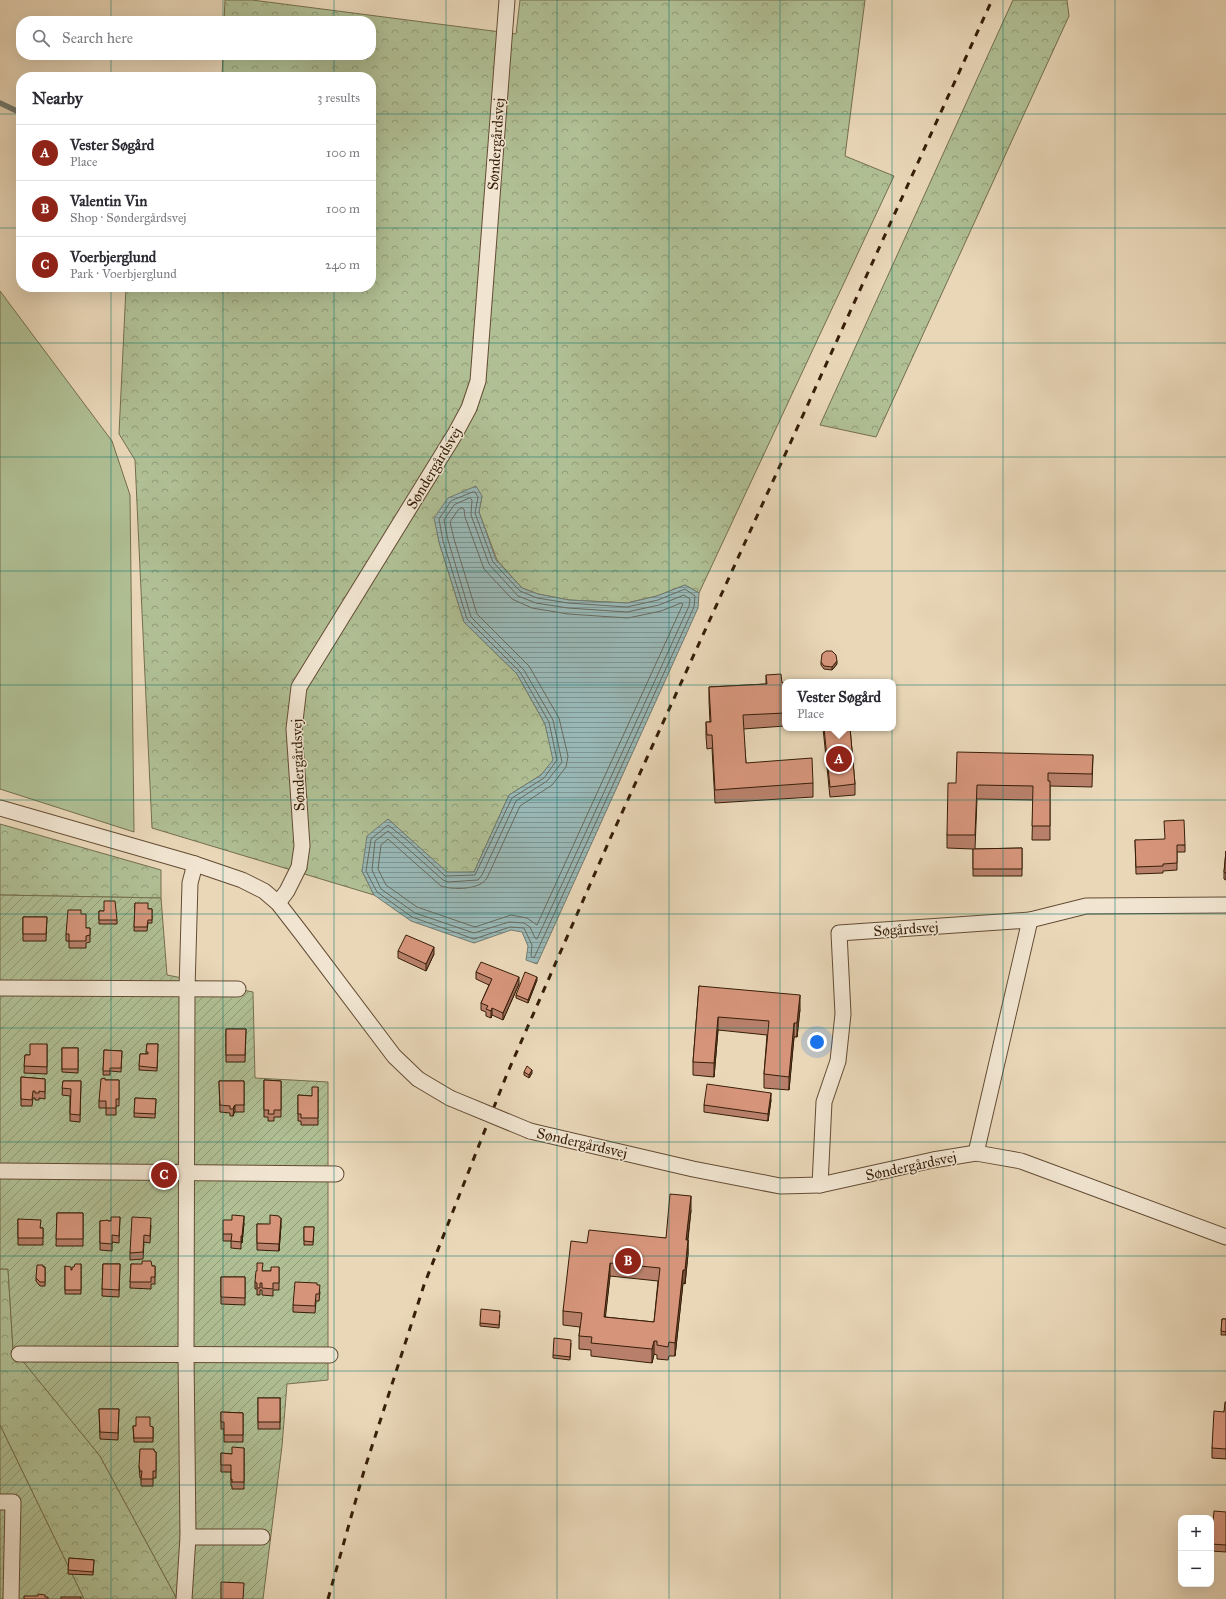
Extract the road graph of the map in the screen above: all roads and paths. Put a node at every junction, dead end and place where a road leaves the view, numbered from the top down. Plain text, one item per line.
1 (507, 0) edge
2 (0, 808) edge
3 (195, 864) junction
4 (278, 903) junction
5 (1226, 904) edge
6 (1030, 920) junction
7 (0, 988) edge
8 (187, 989) junction
9 (238, 989) dead end
10 (976, 1153) junction
11 (0, 1171) edge
12 (187, 1174) junction
13 (336, 1174) dead end
14 (820, 1185) junction
15 (1226, 1237) edge
16 (19, 1354) dead end
17 (186, 1354) junction
18 (330, 1355) dead end
19 (0, 1502) edge
20 (188, 1537) junction
21 (262, 1537) dead end
22 (11, 1599) edge
23 (184, 1599) edge

1 - 4 street, Søndergårdsvej
2 - 3 street, Søndergårdsvej
3 - 4 street, Søndergårdsvej
3 - 8 street
4 - 14 street, Søndergårdsvej, bridge
5 - 6 street, Søgårdsvej
6 - 10 street, Søndergårdsvej
6 - 14 street, Søgårdsvej
7 - 8 street
8 - 9 street
8 - 12 street
10 - 14 street, Søndergårdsvej
10 - 15 street, Søndergårdsvej
11 - 12 street
12 - 13 street
12 - 17 street
16 - 17 street
17 - 18 street
17 - 20 street
19 - 22 street
20 - 21 street
20 - 23 street

